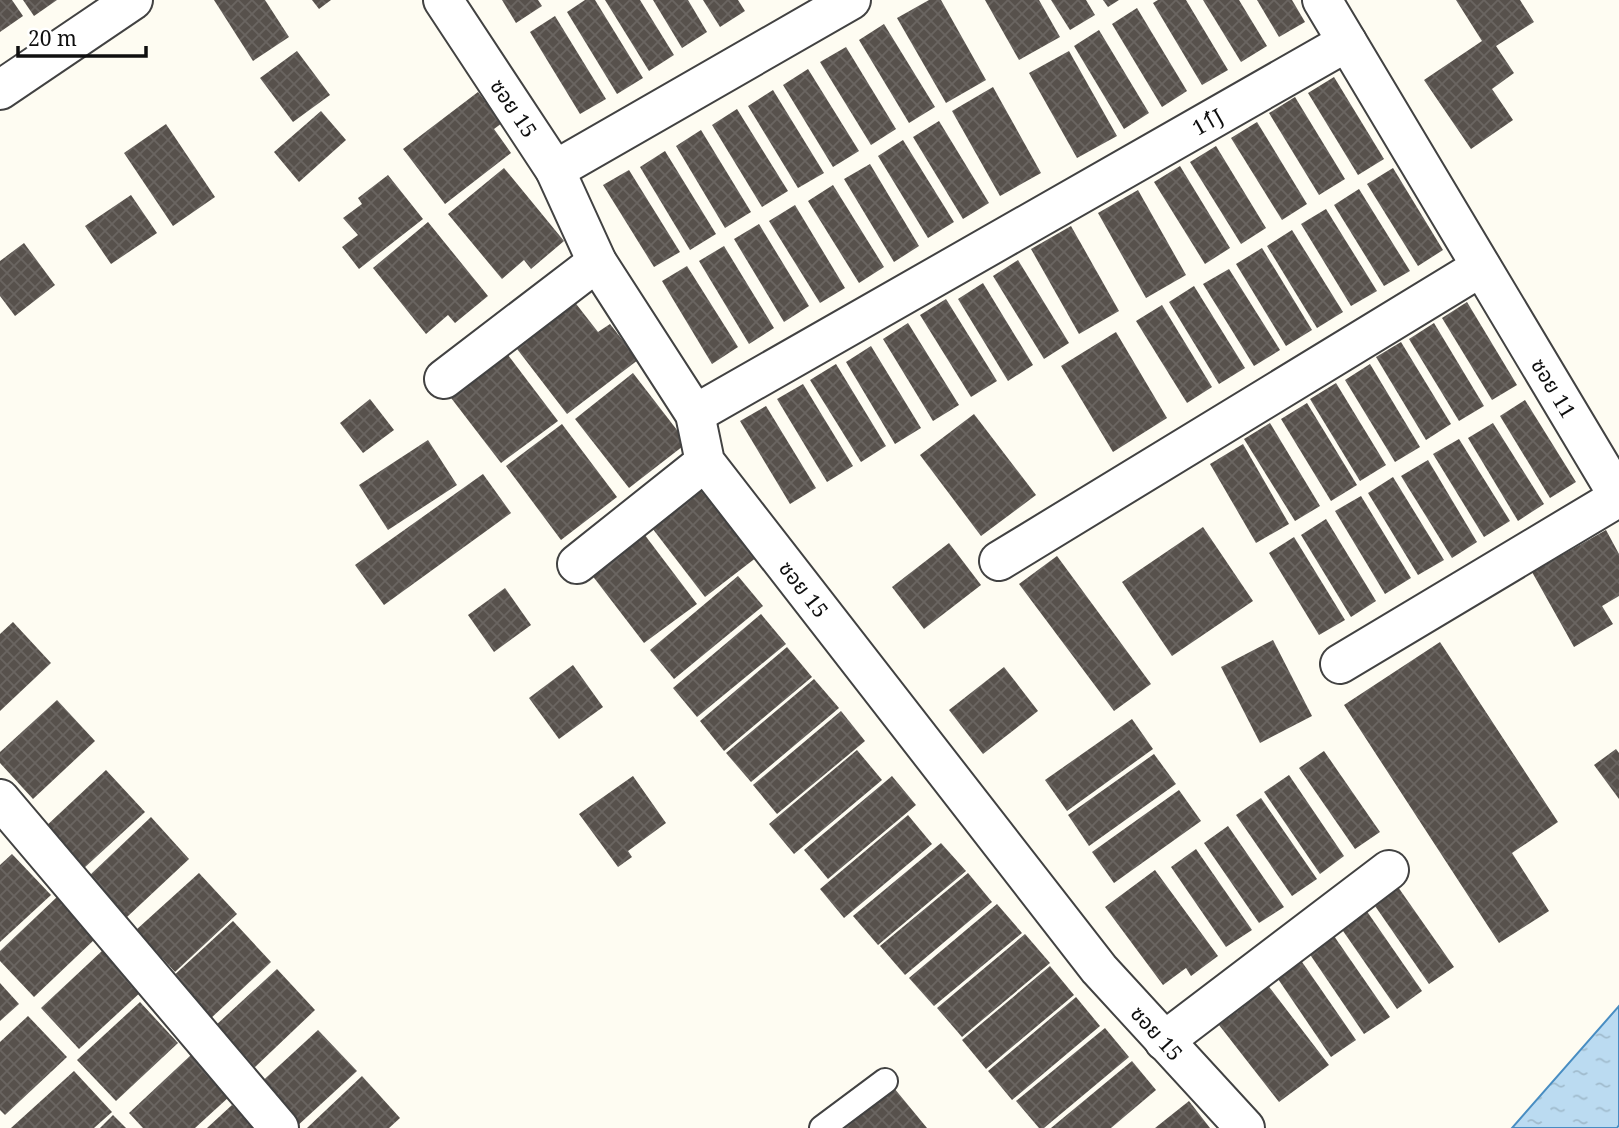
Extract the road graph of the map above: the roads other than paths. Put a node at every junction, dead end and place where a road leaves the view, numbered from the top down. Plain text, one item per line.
1 (133, 0) edge
2 (443, 0) edge
3 (851, 0) edge
4 (1322, 0) edge
5 (1347, 42) junction
6 (0, 90) edge
7 (555, 170) junction
8 (597, 262) junction
9 (1481, 267) junction
10 (444, 379) dead end
11 (695, 414) junction
12 (705, 462) junction
13 (999, 561) dead end
14 (577, 565) dead end
15 (1340, 664) dead end
16 (0, 799) edge
17 (1389, 870) dead end
18 (1164, 1041) junction
19 (885, 1081) dead end
20 (279, 1128) edge
21 (822, 1128) edge
22 (1245, 1128) edge

1 - 6 street
2 - 7 street, ซอย 15
3 - 7 street
4 - 5 street, ซอย 11
5 - 9 street, ซอย 11
5 - 11 street, 11๋J
7 - 8 street, ซอย 15
8 - 10 street
8 - 11 street, ซอย 15
9 - 13 street
9 - 15 street, ซอย 11
11 - 12 street, ซอย 15
12 - 14 street
12 - 18 street, ซอย 15
16 - 20 street
17 - 18 street
18 - 22 street, ซอย 15
19 - 21 lane

